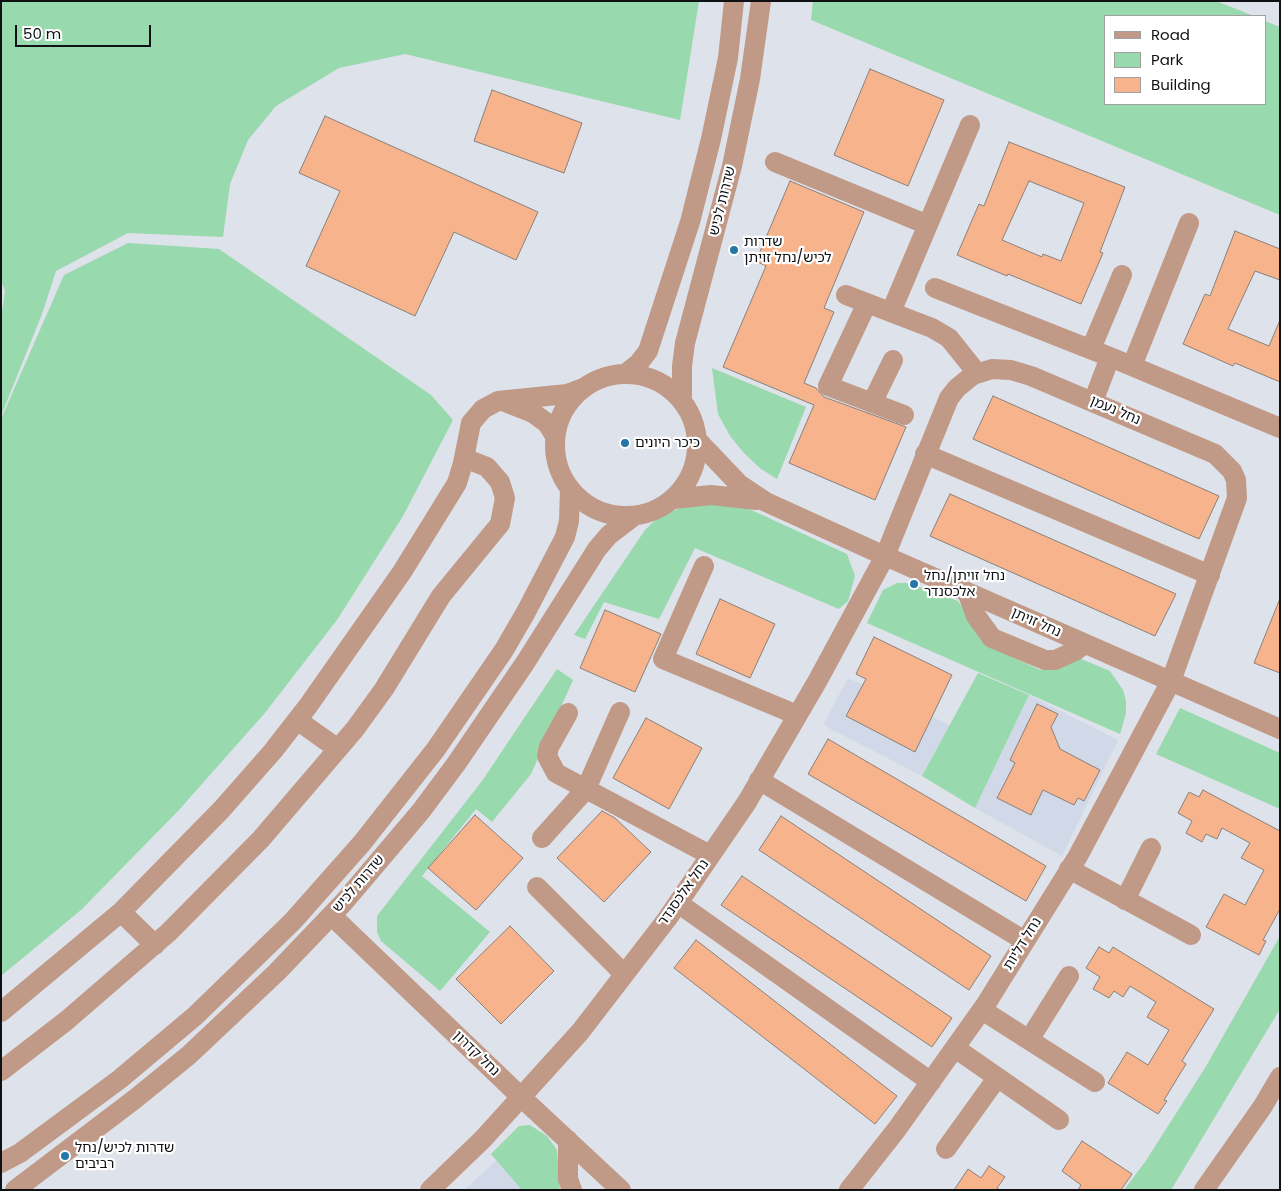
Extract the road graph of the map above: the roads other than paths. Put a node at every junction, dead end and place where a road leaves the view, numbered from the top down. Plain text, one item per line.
1 (734, 1) edge
2 (761, 1) edge
3 (970, 126) dead end
4 (775, 162) dead end
5 (1189, 223) dead end
6 (928, 225) junction
7 (1122, 275) dead end
8 (936, 288) dead end
9 (846, 295) dead end
10 (867, 303) junction
11 (891, 312) junction
12 (1091, 349) junction
13 (1110, 357) junction
14 (893, 360) dead end
15 (1132, 366) junction
16 (977, 373) junction
17 (625, 374) junction
18 (583, 388) junction
19 (682, 400) junction
20 (498, 401) junction
21 (1093, 402) junction
22 (872, 403) junction
23 (904, 415) dead end
24 (1280, 428) edge
25 (555, 436) junction
26 (698, 441) junction
27 (925, 454) junction
28 (464, 458) junction
29 (570, 490) junction
30 (673, 499) junction
31 (766, 502) junction
32 (634, 516) junction
33 (885, 556) junction
34 (704, 566) dead end
35 (1210, 575) junction
36 (967, 592) junction
37 (1084, 644) junction
38 (1171, 681) junction
39 (620, 712) dead end
40 (568, 713) dead end
41 (797, 715) junction
42 (297, 720) junction
43 (1280, 729) edge
44 (338, 749) junction
45 (759, 780) junction
46 (586, 789) junction
47 (542, 838) dead end
48 (1151, 848) dead end
49 (710, 855) junction
50 (1069, 869) junction
51 (537, 887) dead end
52 (1125, 900) junction
53 (678, 903) junction
54 (121, 912) junction
55 (332, 916) junction
56 (1191, 935) dead end
57 (1025, 941) junction
58 (155, 945) junction
59 (624, 974) junction
60 (1069, 976) dead end
61 (982, 1010) junction
62 (1, 1012) edge
63 (1029, 1040) junction
64 (954, 1048) junction
65 (1, 1071) edge
66 (1280, 1077) edge
67 (997, 1078) junction
68 (931, 1082) junction
69 (1095, 1082) dead end
70 (521, 1097) junction
71 (1059, 1120) dead end
72 (568, 1140) junction
73 (946, 1149) dead end
74 (1, 1163) edge
75 (860, 1186) edge
76 (15, 1190) edge
77 (430, 1190) edge
78 (572, 1190) edge
79 (622, 1190) edge
80 (1204, 1190) edge

1 - 17 street, שדרות לכיש
2 - 19 street, שדרות לכיש
3 - 6 street
4 - 6 street
5 - 15 street
6 - 11 street
7 - 12 street
8 - 12 street
9 - 10 street
10 - 11 street
10 - 22 street
11 - 16 street
12 - 13 street
13 - 15 street
13 - 21 street
14 - 22 street
15 - 24 street
16 - 21 street, נחל נעמן
16 - 27 street
17 - 18 street
17 - 19 street
18 - 20 street
18 - 25 street
19 - 26 street
20 - 25 street
20 - 28 street
21 - 35 street, נחל נעמן
22 - 23 street
25 - 29 street
26 - 30 street
26 - 31 street, נחל זויתן
27 - 33 street
27 - 35 street
28 - 42 street
28 - 44 street
29 - 32 street
29 - 74 street, שדרות לכיש
30 - 31 street, נחל זויתן
30 - 32 street
31 - 33 street, נחל זויתן
32 - 55 street, שדרות לכיש
33 - 36 street, נחל זויתן
33 - 41 street, נחל אלכסנדר
34 - 41 street
35 - 38 street, נחל נעמן
36 - 37 street, נחל זויתן
36 - 37 street
37 - 38 street, נחל זויתן
38 - 43 street, נחל זויתן
38 - 50 street, נחל דליות
39 - 46 street
40 - 46 street
41 - 45 street, נחל אלכסנדר
42 - 44 street
42 - 54 street
44 - 58 street
45 - 49 street, נחל אלכסנדר
45 - 57 street
46 - 47 street
46 - 49 street
48 - 52 street
49 - 53 street, נחל אלכסנדר
50 - 52 street
50 - 57 street, נחל דליות
51 - 59 street
52 - 56 street
53 - 59 street, נחל אלכסנדר
53 - 68 street
54 - 58 street
54 - 62 street
55 - 70 street, נחל קדרון
55 - 76 street, שדרות לכיש
57 - 61 street, נחל דליות
58 - 65 street
59 - 70 street, נחל אלכסנדר
60 - 63 street
61 - 63 street
61 - 64 street, נחל דליות
63 - 69 street
64 - 67 street
64 - 68 street, נחל דליות
66 - 80 street
67 - 71 street
67 - 73 street
68 - 75 street, נחל דליות
70 - 72 street, נחל קדרון
70 - 77 street, נחל אלכסנדר
72 - 78 street
72 - 79 street, נחל קדרון

